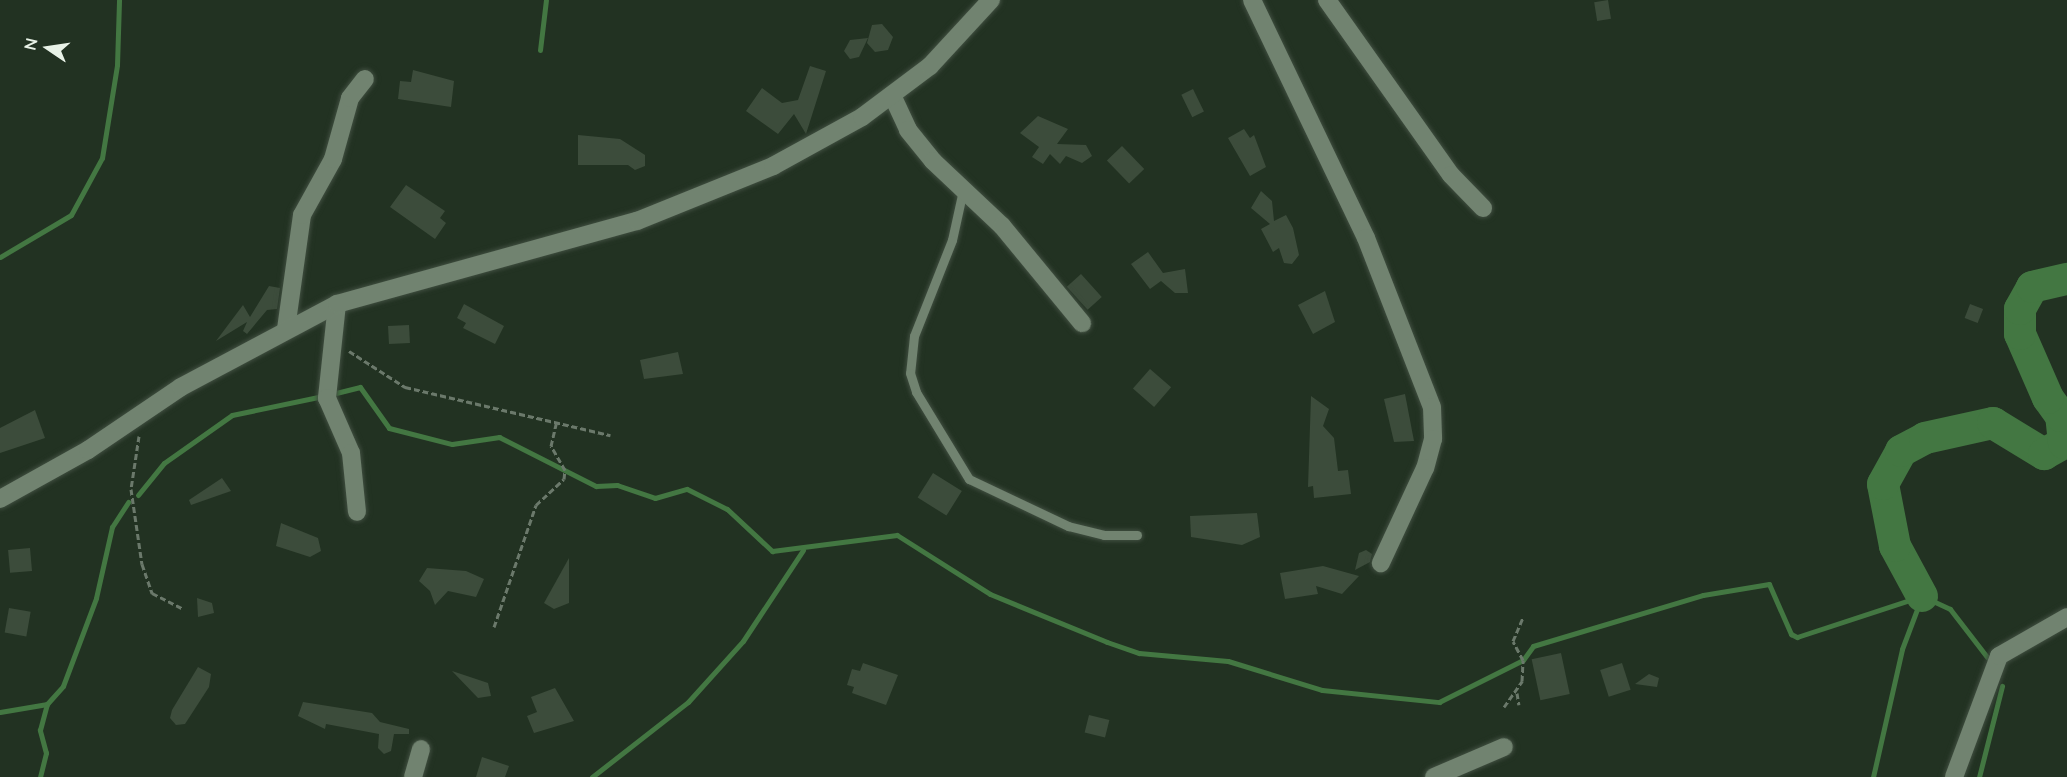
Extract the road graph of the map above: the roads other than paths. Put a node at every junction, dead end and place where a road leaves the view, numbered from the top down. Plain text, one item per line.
1 (991, 0) edge
2 (1252, 0) edge
3 (1327, 0) edge
4 (365, 80) dead end
5 (892, 95) junction
6 (963, 190) junction
7 (1483, 208) dead end
8 (337, 304) junction
9 (1082, 323) dead end
10 (286, 329) junction
11 (0, 499) edge
12 (357, 512) dead end
13 (1137, 535) dead end
14 (1381, 563) dead end
15 (2067, 617) edge
16 (1504, 747) dead end
17 (421, 748) dead end
18 (413, 777) edge
19 (1434, 777) edge
20 (1954, 777) edge

1 - 5 street
2 - 14 street
3 - 7 street
4 - 10 street
5 - 6 street
5 - 8 street
6 - 9 street
6 - 13 lane
8 - 10 street
8 - 12 street
10 - 11 street
15 - 20 street
16 - 19 street
17 - 18 street

